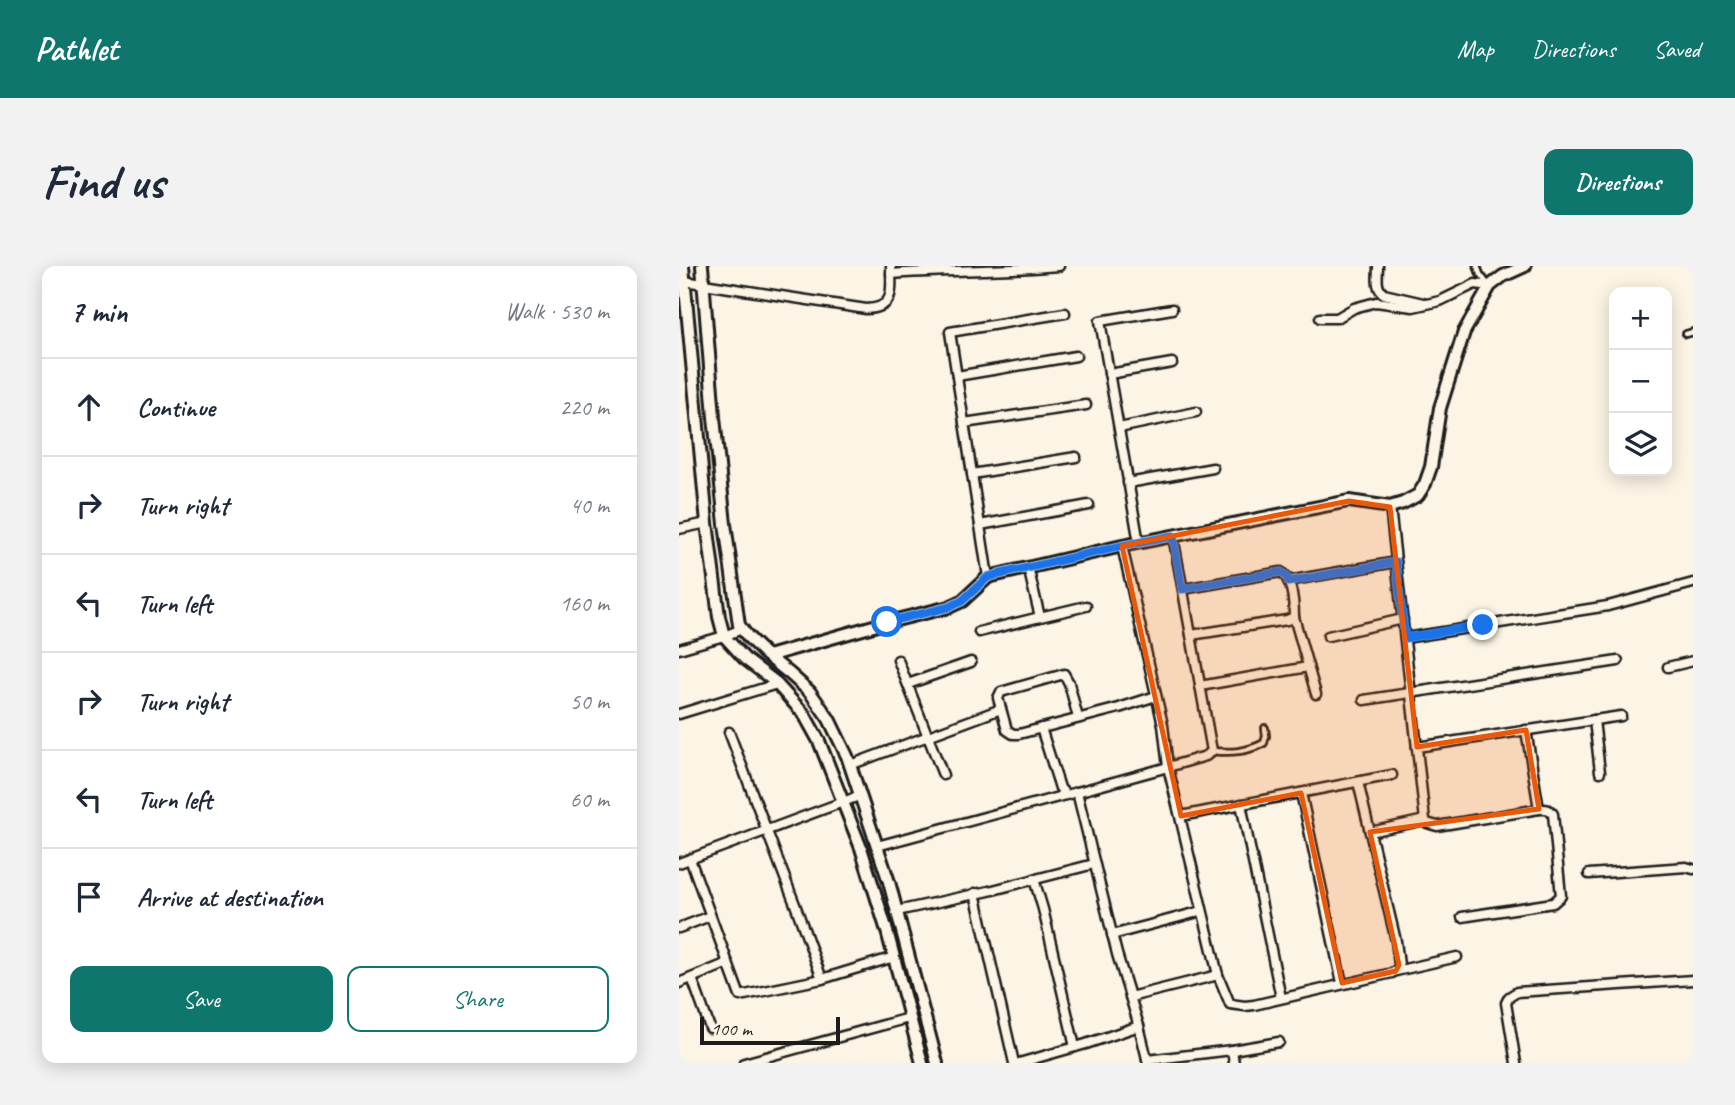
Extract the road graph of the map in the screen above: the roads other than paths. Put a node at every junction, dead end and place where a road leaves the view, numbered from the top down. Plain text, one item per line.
1 (683, 266) edge
2 (702, 266) edge
3 (1059, 266) edge
4 (1378, 266) edge
5 (1477, 266) edge
6 (1525, 266) edge
7 (1027, 268) edge
8 (891, 270) edge
9 (684, 281) junction
10 (704, 285) junction
11 (1490, 286) junction
12 (1426, 304) junction
13 (1172, 309) dead end
14 (1065, 313) dead end
15 (1320, 317) dead end
16 (684, 330) edge
17 (1693, 332) edge
18 (1686, 334) dead end
19 (1076, 356) dead end
20 (1172, 363) dead end
21 (1109, 374) junction
22 (957, 376) junction
23 (1086, 405) dead end
24 (1196, 411) dead end
25 (964, 423) junction
26 (1119, 428) junction
27 (1076, 457) dead end
28 (1213, 468) dead end
29 (972, 474) junction
30 (1128, 483) junction
31 (1089, 505) dead end
32 (1390, 507) junction
33 (707, 523) junction
34 (980, 524) junction
35 (679, 529) edge
36 (1173, 536) junction
37 (1139, 543) junction
38 (1122, 546) junction
39 (1396, 562) junction
40 (1028, 567) junction
41 (988, 577) junction
42 (1288, 582) junction
43 (1693, 583) edge
44 (1182, 589) junction
45 (1086, 606) dead end
46 (1040, 617) junction
47 (1294, 617) junction
48 (1403, 619) junction
49 (742, 629) junction
50 (979, 632) dead end
51 (1191, 635) junction
52 (724, 636) junction
53 (1328, 636) dead end
54 (1405, 638) junction
55 (679, 649) edge
56 (768, 656) junction
57 (898, 660) dead end
58 (1618, 661) dead end
59 (1693, 661) edge
60 (971, 662) dead end
61 (1308, 667) junction
62 (1668, 667) dead end
63 (777, 684) junction
64 (908, 684) junction
65 (1200, 686) junction
66 (1411, 693) junction
67 (1316, 694) dead end
68 (1156, 696) junction
69 (1364, 700) dead end
70 (1001, 709) junction
71 (679, 714) edge
72 (1621, 716) dead end
73 (1078, 718) junction
74 (1594, 720) junction
75 (1041, 728) junction
76 (1265, 728) dead end
77 (1526, 730) junction
78 (729, 732) dead end
79 (927, 737) junction
80 (1417, 747) junction
81 (1212, 751) junction
82 (849, 765) junction
83 (1168, 766) junction
84 (1600, 772) dead end
85 (943, 775) dead end
86 (1392, 775) dead end
87 (1358, 782) junction
88 (1077, 792) junction
89 (1301, 793) junction
90 (1066, 795) junction
91 (859, 796) junction
92 (844, 802) junction
93 (1241, 804) junction
94 (1539, 810) junction
95 (1181, 816) junction
96 (1425, 820) junction
97 (766, 831) junction
98 (1370, 832) junction
99 (877, 846) junction
100 (690, 859) junction
101 (679, 863) edge
102 (1094, 864) junction
103 (1693, 869) edge
104 (1589, 874) dead end
105 (1034, 879) junction
106 (975, 893) junction
107 (897, 911) junction
108 (1202, 911) junction
109 (710, 916) junction
110 (1462, 917) dead end
111 (679, 928) edge
112 (1112, 935) junction
113 (894, 957) junction
114 (1457, 957) dead end
115 (728, 963) junction
116 (1396, 971) junction
117 (1217, 975) junction
118 (692, 978) junction
119 (822, 979) junction
120 (1693, 980) edge
121 (679, 983) edge
122 (1342, 983) junction
123 (1130, 997) junction
124 (1282, 998) junction
125 (909, 1018) junction
126 (1139, 1026) junction
127 (710, 1028) dead end
128 (1279, 1042) dead end
129 (1075, 1047) junction
130 (1232, 1050) junction
131 (1147, 1062) edge
132 (744, 1063) edge
133 (922, 1063) edge
134 (937, 1063) edge
135 (1016, 1063) edge
136 (1234, 1063) edge
137 (1516, 1063) edge

1 - 9 street
2 - 10 street
3 - 7 street
4 - 12 street
5 - 11 lane
6 - 11 street
7 - 8 street
8 - 10 street
9 - 10 street
9 - 16 street
10 - 49 street
11 - 12 street
11 - 32 street
12 - 15 street
13 - 21 street
14 - 22 street
16 - 33 street
17 - 18 lane
19 - 22 street
20 - 21 street
21 - 26 street
22 - 25 street
23 - 25 street
24 - 26 street
25 - 29 street
26 - 30 street
27 - 29 street
28 - 30 street
29 - 34 street
30 - 37 street
31 - 34 street
32 - 36 street
32 - 39 street
33 - 35 street
33 - 52 street
34 - 41 street
36 - 37 street
36 - 44 street
37 - 38 street
38 - 40 street
38 - 68 street
39 - 42 street
39 - 48 street
40 - 41 street
40 - 46 street
41 - 56 street
42 - 44 street
42 - 47 street
43 - 54 street
44 - 51 street
45 - 46 street
46 - 50 street
47 - 51 street
47 - 61 street
48 - 53 street
48 - 54 street
49 - 52 street
49 - 56 street
51 - 65 street
52 - 55 street
52 - 63 street
54 - 66 street
56 - 82 street
57 - 64 street
58 - 66 street
59 - 62 street
60 - 64 street
61 - 65 street
61 - 67 street
63 - 71 street
63 - 92 street
64 - 79 street
65 - 81 street
66 - 69 street
66 - 80 street
68 - 73 street
68 - 83 street
70 - 73 street
70 - 75 street
70 - 79 street
72 - 74 street
73 - 75 street
74 - 77 street
74 - 84 street
75 - 90 street
76 - 81 lane
77 - 80 street
77 - 94 street
78 - 97 street
79 - 82 street
79 - 85 street
80 - 96 street
81 - 83 street
82 - 91 street
83 - 88 street
83 - 95 street
86 - 87 street
87 - 89 street
87 - 98 street
88 - 90 street
88 - 102 street
89 - 93 street
89 - 122 street
90 - 99 street
91 - 92 street
91 - 99 street
92 - 97 street
92 - 113 street
93 - 95 street
93 - 124 street
94 - 96 street
94 - 110 street
95 - 108 street
96 - 98 street
97 - 100 street
97 - 119 street
98 - 116 street
99 - 107 street
100 - 101 street
100 - 109 street
102 - 105 street
102 - 112 street
103 - 104 street
105 - 106 street
105 - 129 street
106 - 107 street
106 - 135 street
107 - 134 street
108 - 112 street
108 - 117 street
109 - 111 street
109 - 115 street
112 - 123 street
113 - 119 street
113 - 125 street
114 - 116 street
115 - 118 street
115 - 119 street
116 - 122 street
117 - 123 street
117 - 124 street
118 - 121 street
118 - 127 street
120 - 137 street
122 - 124 street
123 - 126 street
125 - 132 street
125 - 133 street
126 - 129 street
126 - 131 street
128 - 130 street
129 - 135 street
130 - 131 street
130 - 136 street

